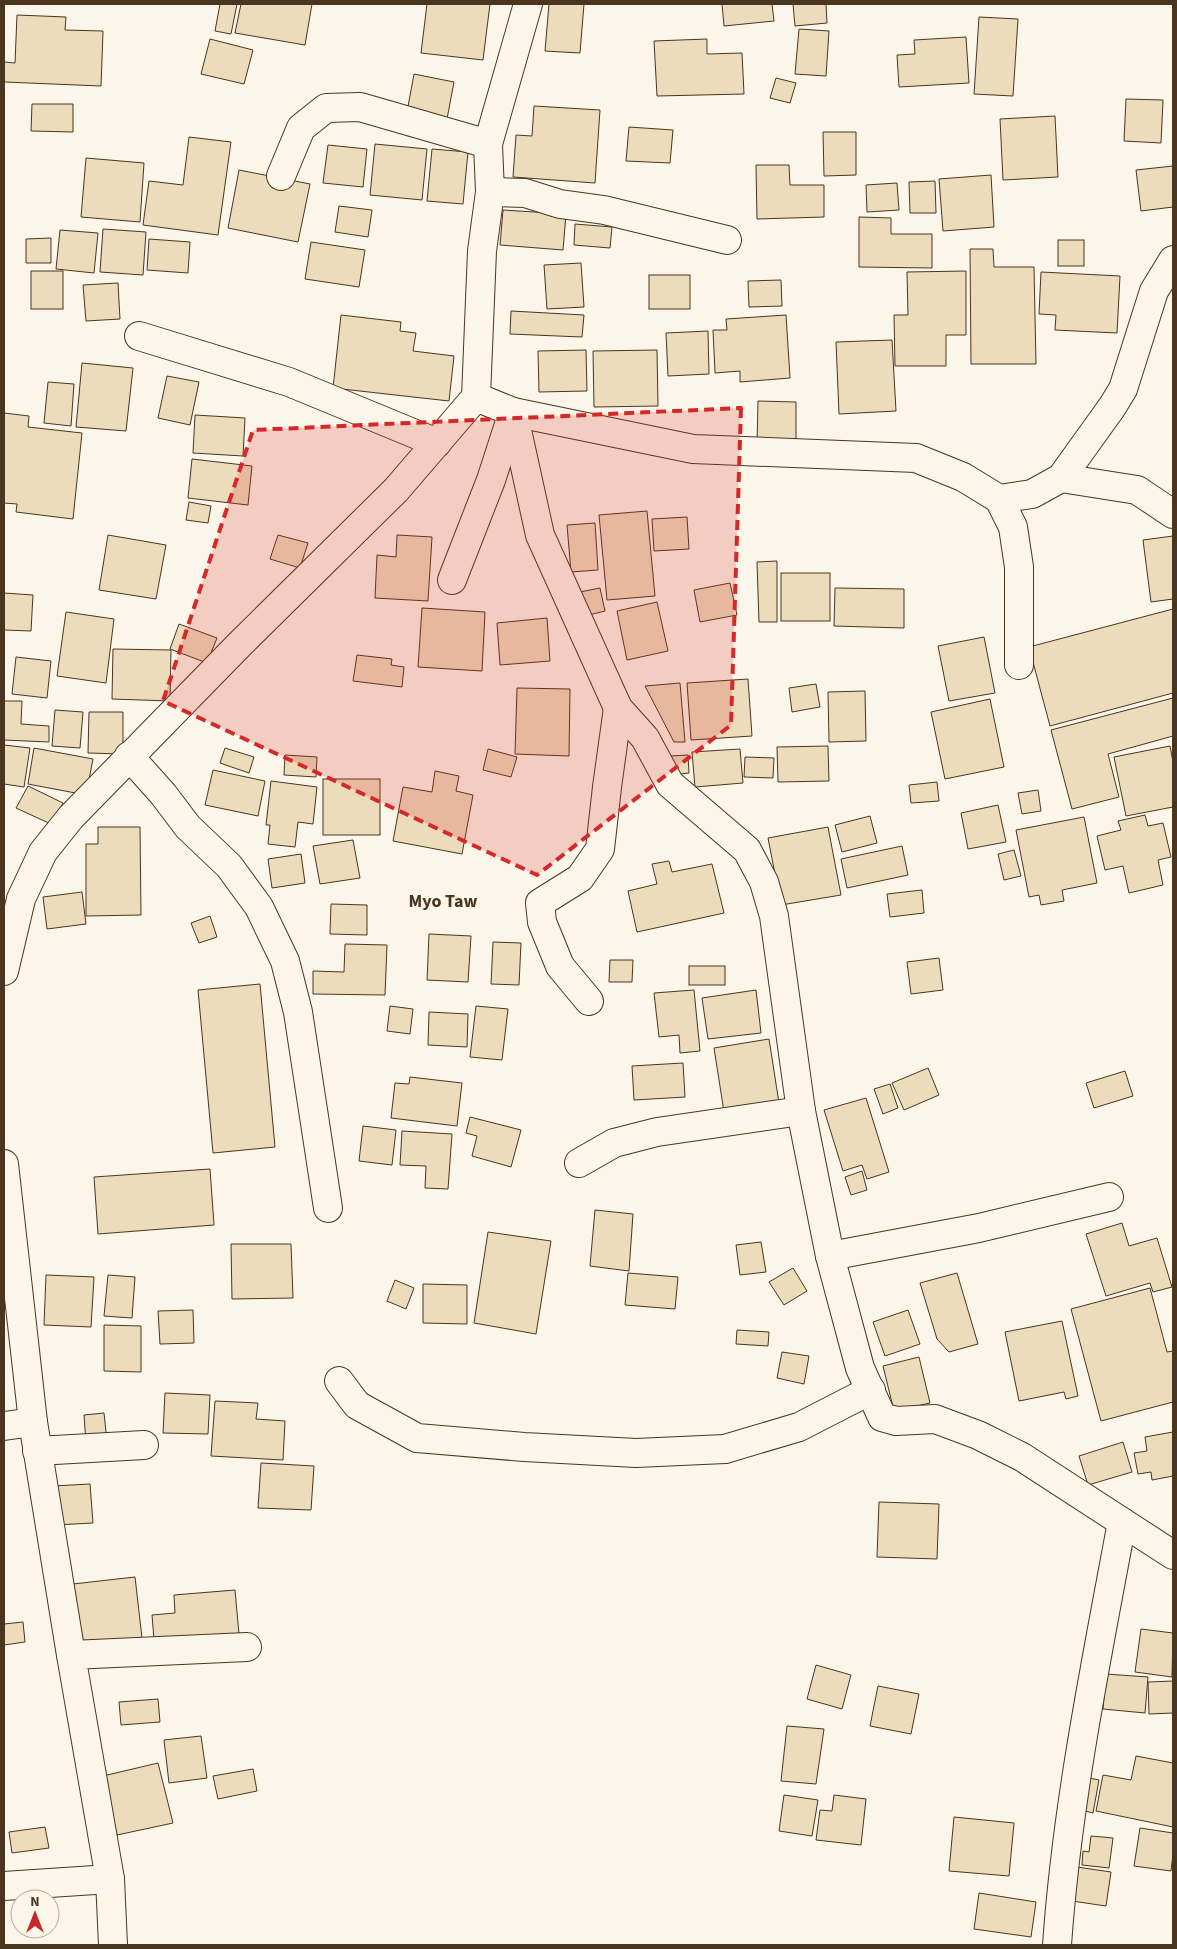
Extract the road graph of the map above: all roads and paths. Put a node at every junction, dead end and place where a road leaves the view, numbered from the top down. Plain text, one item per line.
1 (528, 4) edge
2 (488, 144) junction
3 (281, 176) dead end
4 (490, 192) junction
5 (727, 240) dead end
6 (1173, 260) edge
7 (139, 336) dead end
8 (476, 396) junction
9 (513, 412) junction
10 (436, 443) junction
11 (1061, 478) junction
12 (999, 499) junction
13 (1173, 514) edge
14 (452, 580) dead end
15 (1019, 665) dead end
16 (618, 708) junction
17 (130, 756) junction
18 (12, 898) edge
19 (4, 971) edge
20 (588, 1001) dead end
21 (801, 1111) junction
22 (579, 1163) dead end
23 (4, 1164) edge
24 (1110, 1197) dead end
25 (328, 1208) dead end
26 (830, 1256) junction
27 (339, 1381) dead end
28 (871, 1390) junction
29 (32, 1422) junction
30 (4, 1426) edge
31 (144, 1445) dead end
32 (37, 1451) junction
33 (1122, 1522) junction
34 (1173, 1555) edge
35 (247, 1647) dead end
36 (71, 1654) junction
37 (110, 1879) junction
38 (4, 1886) edge
39 (113, 1945) edge
40 (1057, 1945) edge

1 - 2 street
2 - 3 street
2 - 4 street
4 - 5 street
4 - 8 street
6 - 11 street
7 - 10 street
8 - 9 street
8 - 10 street
9 - 12 street
9 - 14 street
9 - 16 street
10 - 17 street
11 - 12 street
11 - 13 street
12 - 15 street
16 - 20 street
16 - 21 street
17 - 18 street
17 - 25 street
18 - 19 street
21 - 22 street
21 - 26 street
23 - 29 street
24 - 26 street
26 - 28 street
27 - 28 street
28 - 33 street
29 - 30 street
29 - 32 street
31 - 32 street
32 - 36 street
33 - 34 street
33 - 40 street
35 - 36 street
36 - 37 street
37 - 38 street
37 - 39 street

